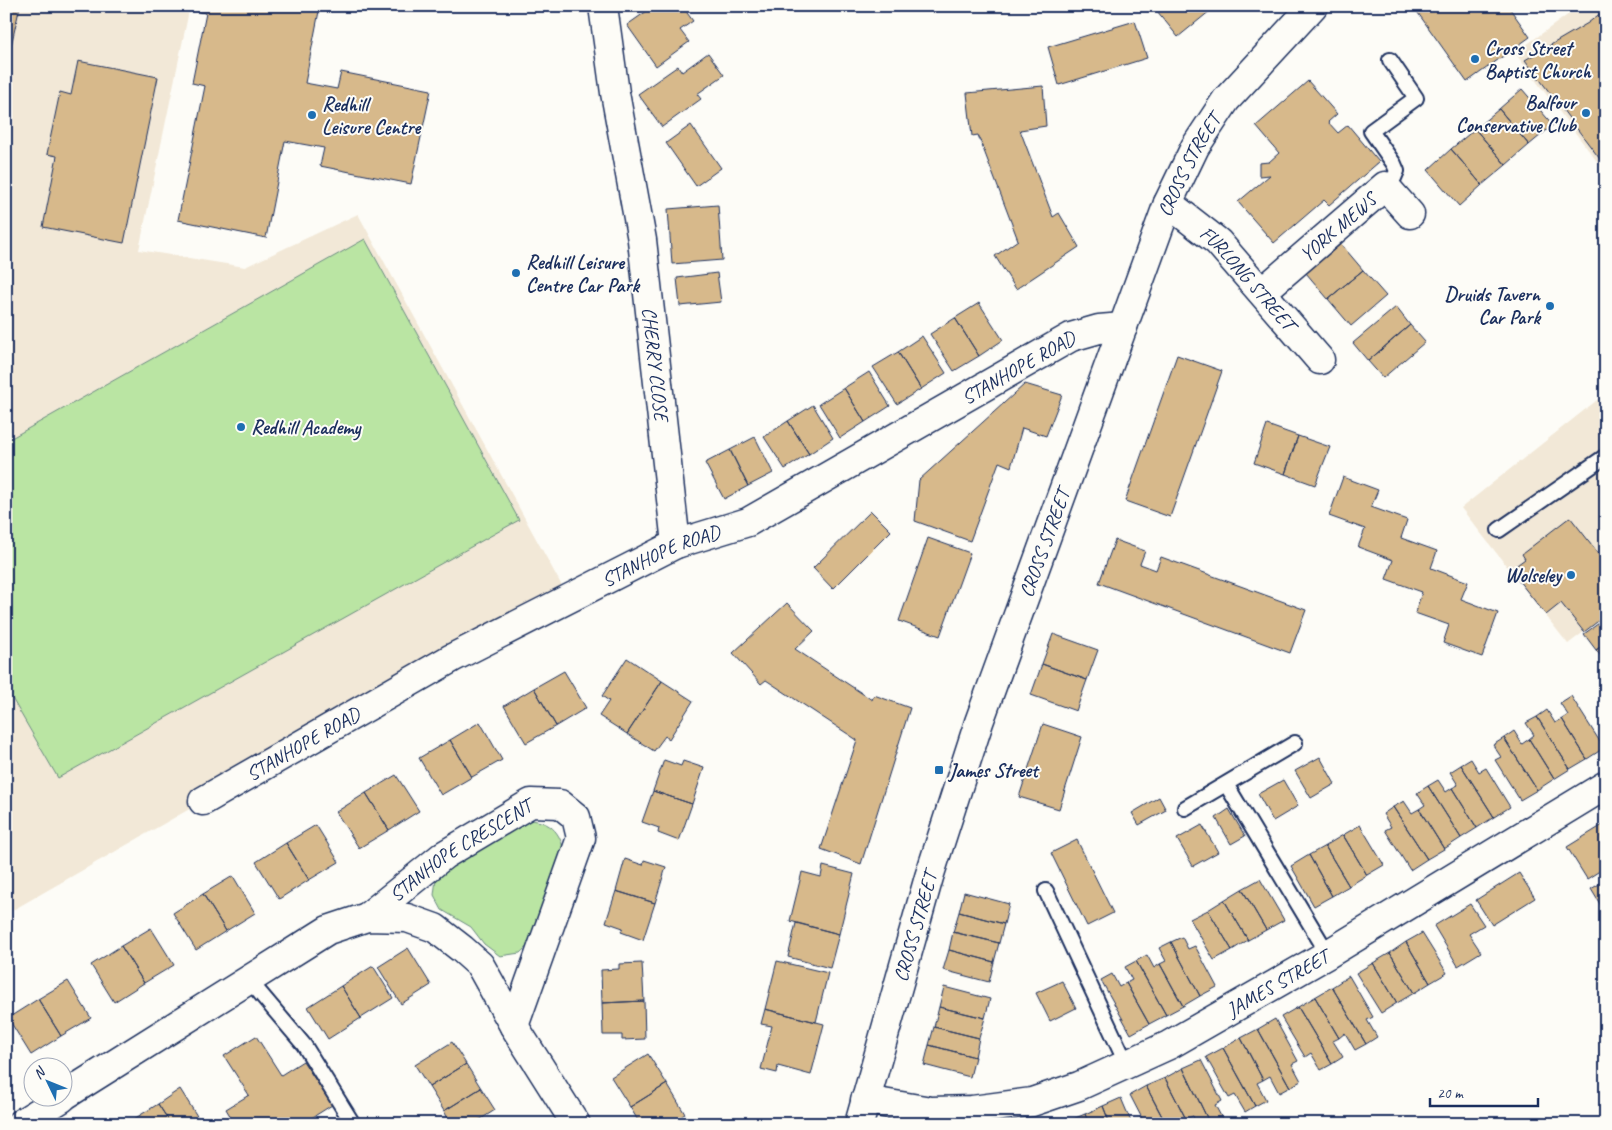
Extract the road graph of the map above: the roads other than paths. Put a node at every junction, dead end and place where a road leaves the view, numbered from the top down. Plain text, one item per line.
1 (603, 6) edge
2 (1313, 6) edge
3 (1390, 60) dead end
4 (1386, 186) junction
5 (1168, 203) junction
6 (1410, 214) dead end
7 (1262, 292) junction
8 (1123, 327) junction
9 (1320, 360) dead end
10 (1606, 456) edge
11 (1499, 530) dead end
12 (676, 544) junction
13 (1295, 743) dead end
14 (1226, 784) junction
15 (1606, 785) edge
16 (203, 801) dead end
17 (1185, 808) dead end
18 (1046, 891) dead end
19 (367, 917) junction
20 (1328, 954) junction
21 (249, 980) junction
22 (514, 1026) junction
23 (1127, 1065) junction
24 (72, 1091) edge
25 (45, 1108) edge
26 (862, 1112) edge
27 (20, 1124) edge
28 (353, 1124) edge
29 (576, 1124) edge

1 - 12 street, CHERRY CLOSE
2 - 5 street, CROSS STREET
3 - 4 lane
4 - 6 street, YORK MEWS
4 - 7 street, YORK MEWS
5 - 7 street, FURLONG STREET
5 - 8 street, CROSS STREET
7 - 9 street, FURLONG STREET
8 - 12 street, STANHOPE ROAD
8 - 26 street, CROSS STREET
10 - 11 lane
12 - 16 street, STANHOPE ROAD
13 - 14 lane
14 - 17 lane
14 - 20 lane
15 - 20 street, JAMES STREET
18 - 23 lane
19 - 21 street, STANHOPE CRESCENT
19 - 22 street, STANHOPE CRESCENT
19 - 22 street, STANHOPE CRESCENT
20 - 23 street, JAMES STREET
21 - 24 street, STANHOPE CRESCENT
21 - 28 lane
22 - 29 street, STANHOPE CRESCENT
23 - 26 street, JAMES STREET
25 - 27 street, STANHOPE CRESCENT

